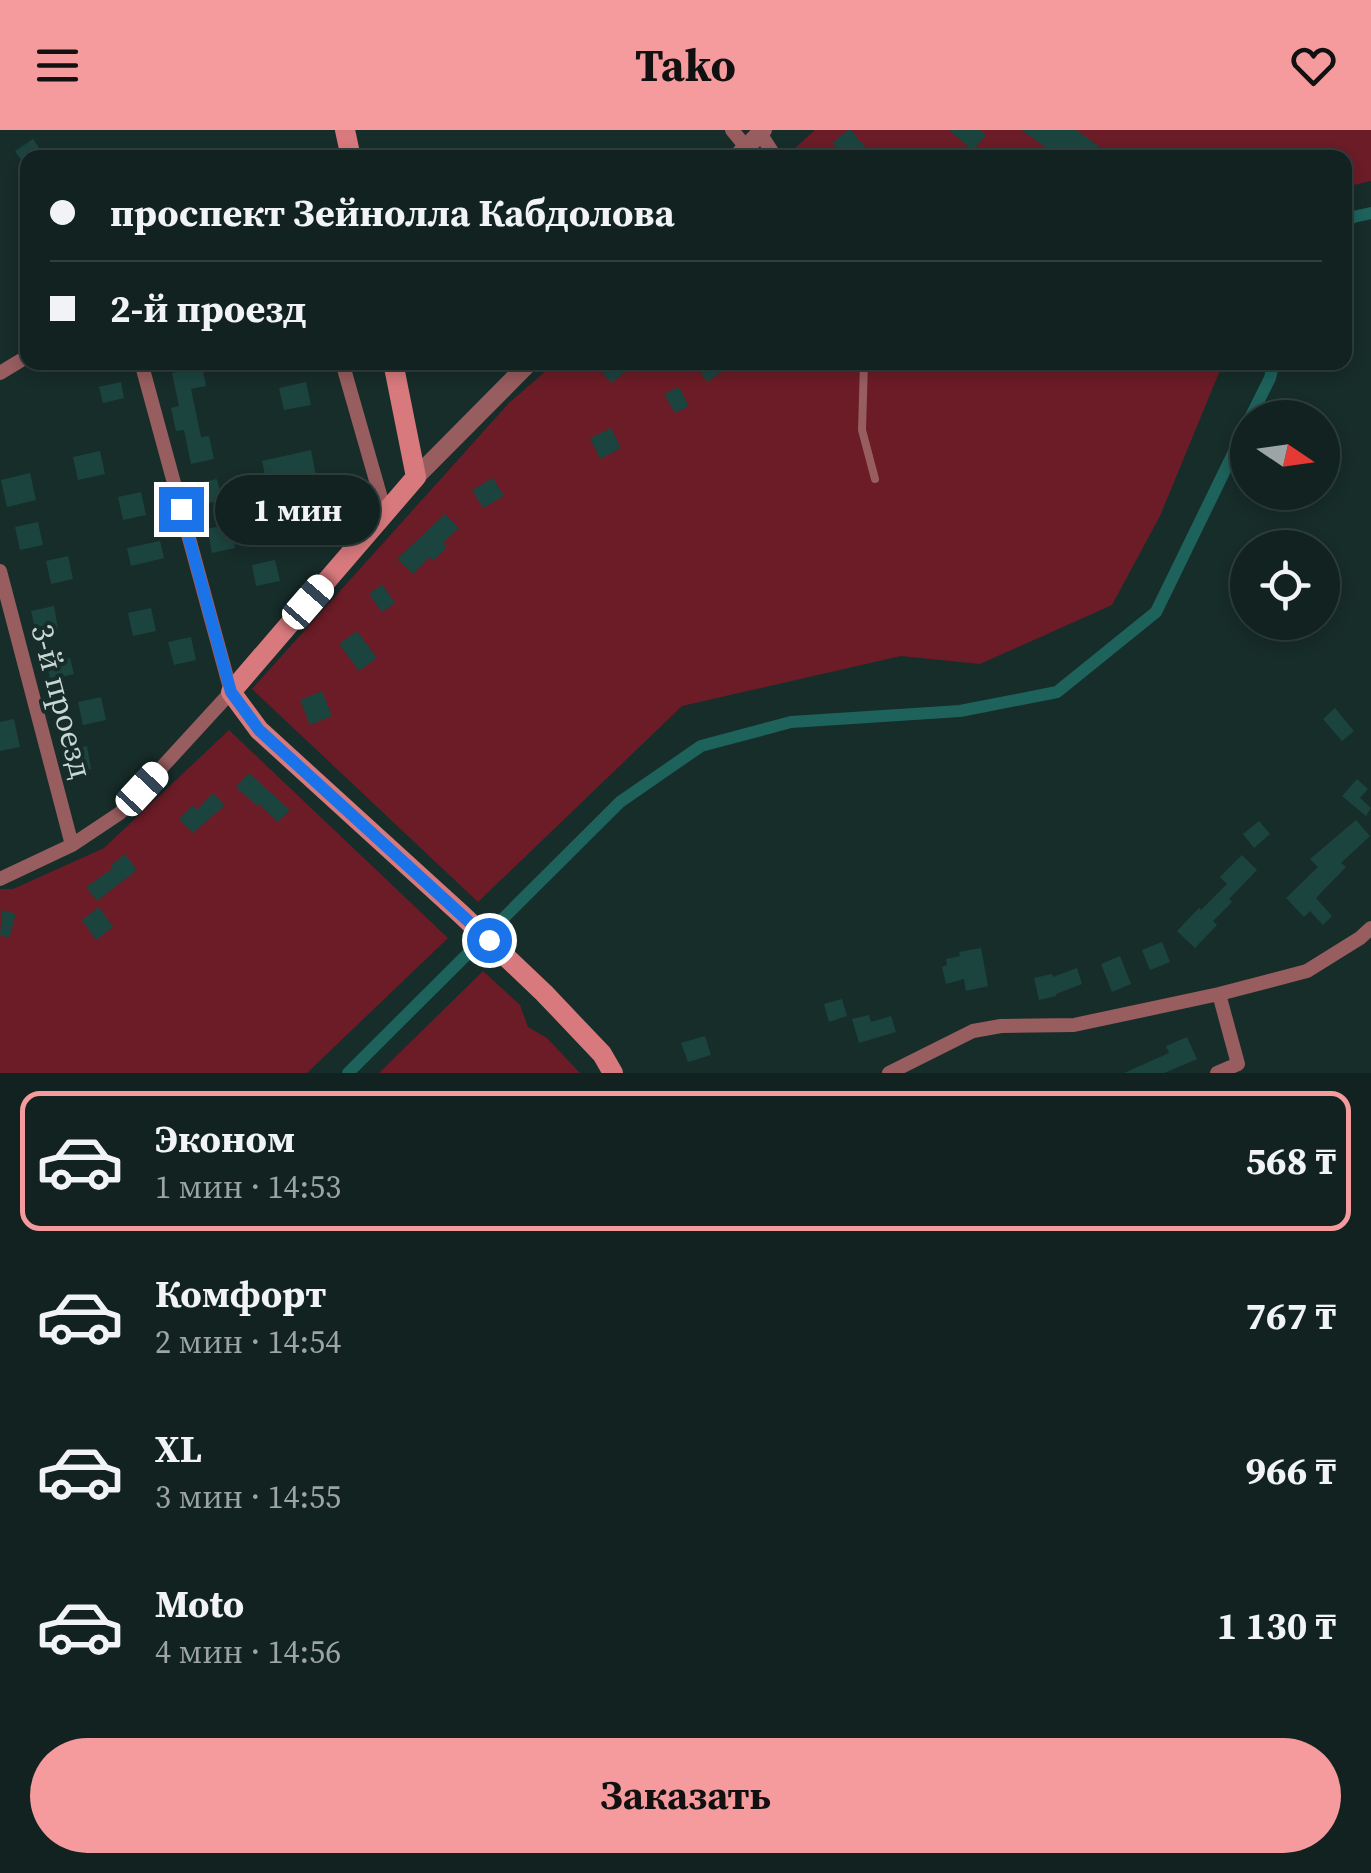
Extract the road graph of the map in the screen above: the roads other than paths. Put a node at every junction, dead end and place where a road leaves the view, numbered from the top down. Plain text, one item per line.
1 (762, 131) edge
2 (743, 150) edge
3 (144, 370) edge
4 (344, 370) edge
5 (394, 370) edge
6 (522, 370) edge
7 (864, 370) edge
8 (416, 477) junction
9 (875, 479) dead end
10 (385, 512) junction
11 (0, 571) edge
12 (231, 692) junction
13 (72, 845) junction
14 (0, 879) edge
15 (1371, 928) edge
16 (1218, 994) junction
17 (1239, 1069) edge
18 (613, 1073) edge
19 (889, 1073) edge
20 (1217, 1073) edge

1 - 2 street
3 - 12 street
4 - 10 street
5 - 8 main road
6 - 8 street
7 - 9 lane
8 - 10 main road
10 - 12 main road
11 - 13 street, 3-й проезд
12 - 13 street
12 - 18 main road
13 - 14 street
15 - 16 street
16 - 17 street
16 - 19 street
17 - 20 street

